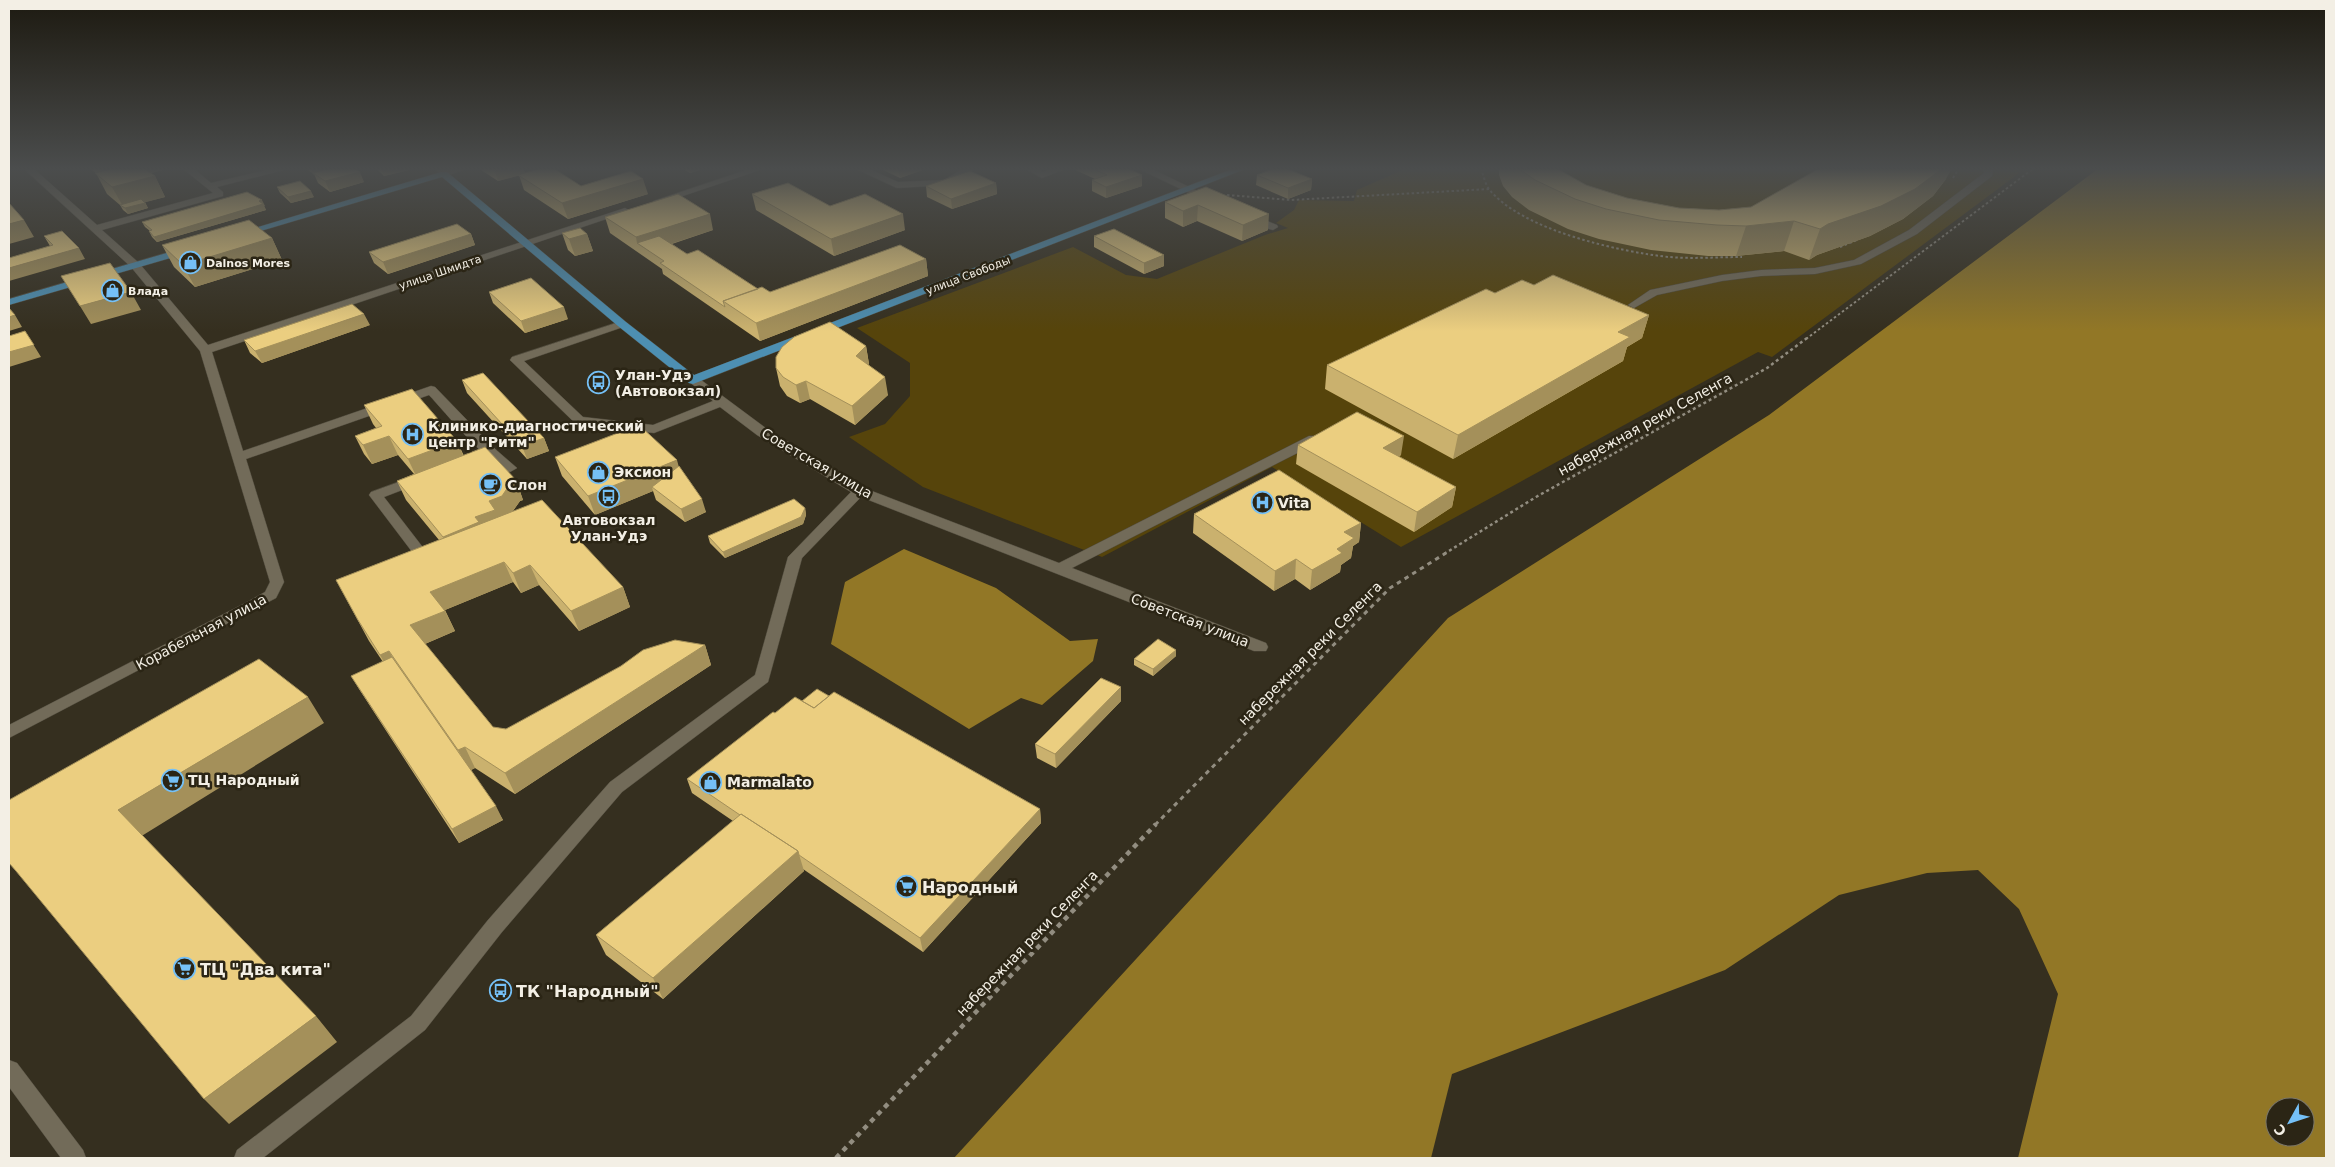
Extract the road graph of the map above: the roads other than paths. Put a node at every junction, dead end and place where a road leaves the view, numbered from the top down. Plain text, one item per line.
1 (88, 222) edge
2 (118, 222) edge
3 (266, 222) edge
4 (502, 222) edge
5 (589, 222) edge
6 (1110, 222) edge
7 (1263, 222) edge
8 (1926, 222) edge
9 (1273, 227) dead end
10 (95, 229) junction
11 (231, 233) edge
12 (198, 243) edge
13 (526, 243) junction
14 (131, 262) junction
15 (9, 294) edge
16 (9, 302) edge
17 (1634, 305) dead end
18 (622, 324) junction
19 (206, 350) junction
20 (693, 380) junction
21 (721, 402) junction
22 (1325, 434) edge
23 (489, 451) junction
24 (238, 457) junction
25 (472, 458) edge
26 (510, 468) dead end
27 (428, 475) edge
28 (859, 491) junction
29 (421, 554) edge
30 (1059, 569) junction
31 (1260, 648) dead end
32 (9, 732) edge
33 (9, 1070) edge
34 (75, 1158) edge
35 (245, 1158) edge

1 - 10 street
2 - 10 street
3 - 11 main road
4 - 13 main road, Советская улица
5 - 13 street, улица Шмидта
6 - 20 main road, улица Свободы
7 - 9 street
8 - 17 street
10 - 14 street
12 - 14 main road
13 - 18 main road, Советская улица
13 - 19 street, улица Шмидта
14 - 15 main road
14 - 16 main road
14 - 19 street
18 - 20 main road, Советская улица
18 - 21 street
19 - 24 street, Корабельная улица
20 - 21 street, Советская улица
21 - 28 street, Советская улица
22 - 30 street
23 - 24 street
23 - 25 street
23 - 26 street
24 - 32 street, Корабельная улица
27 - 29 street
28 - 30 street, Советская улица
28 - 35 street
30 - 31 street, Советская улица
33 - 34 street

